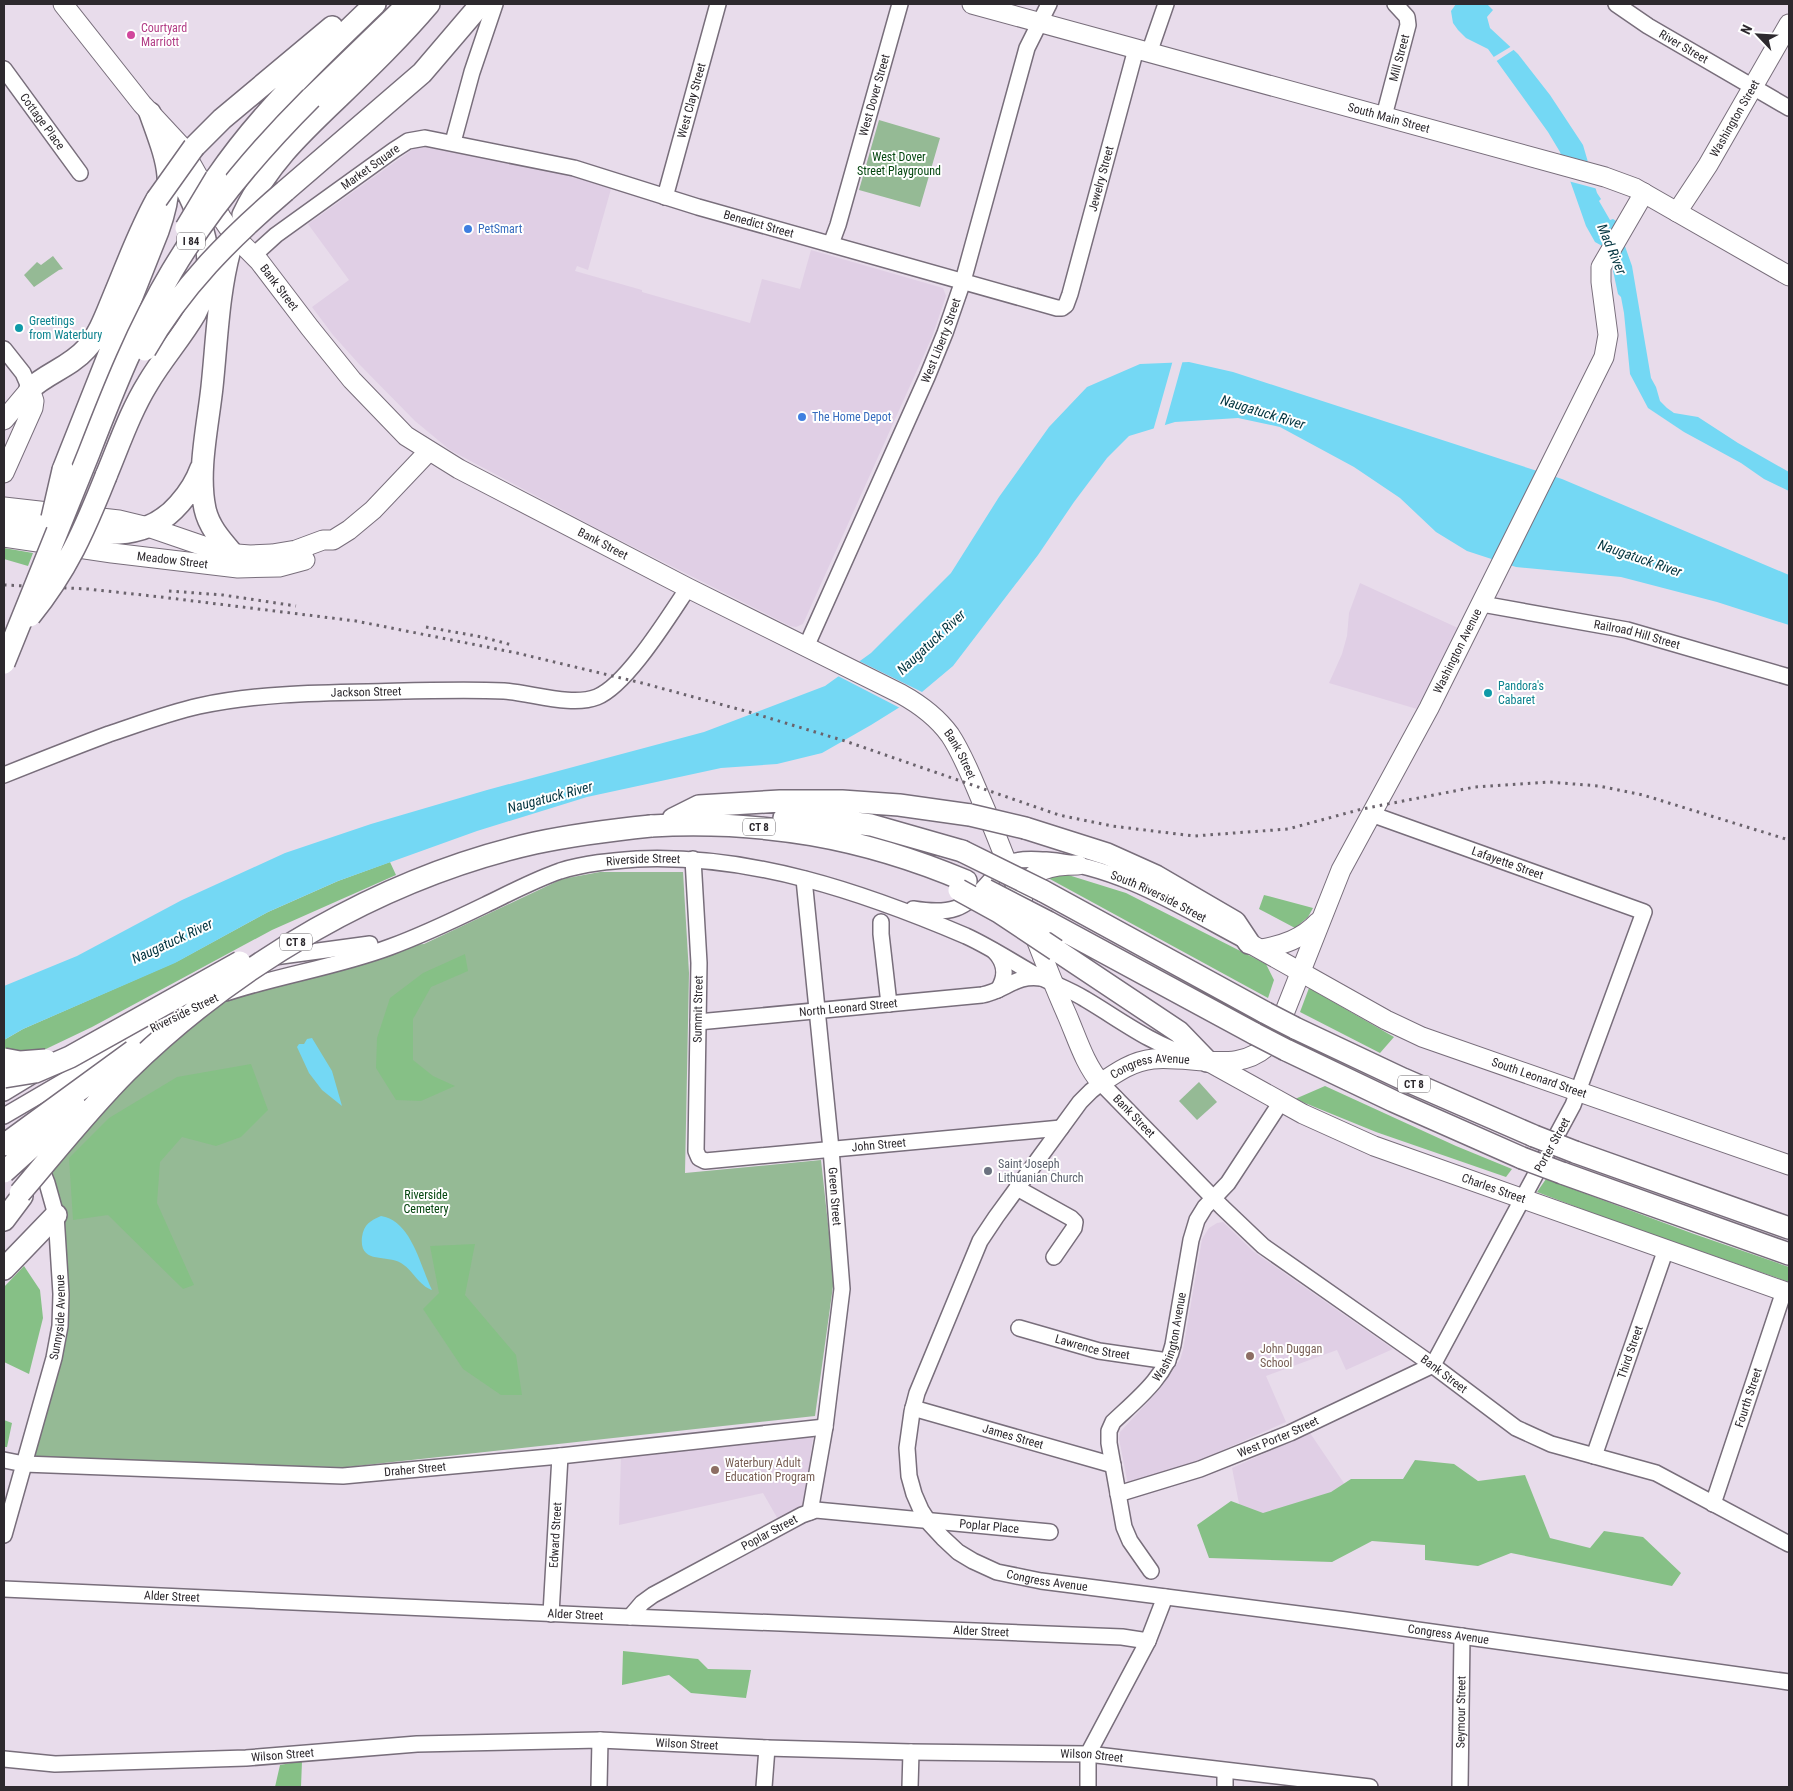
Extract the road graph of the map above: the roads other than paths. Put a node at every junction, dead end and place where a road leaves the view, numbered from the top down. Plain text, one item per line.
1 (63, 4) edge
2 (358, 4) edge
3 (375, 4) edge
4 (408, 4) edge
5 (429, 4) edge
6 (481, 4) edge
7 (495, 4) edge
8 (718, 4) edge
9 (900, 4) edge
10 (972, 4) edge
11 (1049, 4) edge
12 (1166, 4) edge
13 (1395, 4) edge
14 (1616, 4) edge
15 (1040, 22) junction
16 (1789, 24) edge
17 (1143, 51) junction
18 (4, 69) edge
19 (1753, 86) junction
20 (1789, 108) edge
21 (150, 113) junction
22 (1384, 116) junction
23 (158, 136) junction
24 (452, 142) junction
25 (80, 173) dead end
26 (1644, 193) junction
27 (665, 197) junction
28 (1677, 212) junction
29 (831, 244) junction
30 (254, 255) junction
31 (1789, 276) edge
32 (962, 281) junction
33 (1065, 307) joint
34 (4, 348) edge
35 (30, 389) junction
36 (107, 408) junction
37 (4, 420) edge
38 (429, 451) junction
39 (204, 454) junction
40 (4, 472) edge
41 (72, 472) junction
42 (4, 507) edge
43 (4, 523) edge
44 (148, 528) junction
45 (4, 537) edge
46 (333, 540) junction
47 (233, 554) junction
48 (688, 588) junction
49 (1482, 604) junction
50 (14, 635) junction
51 (806, 647) junction
52 (4, 662) edge
53 (1789, 677) edge
54 (4, 775) edge
55 (978, 814) junction
56 (1371, 814) junction
57 (673, 819) junction
58 (693, 859) junction
59 (1007, 865) junction
60 (1078, 865) junction
61 (458, 866) junction
62 (804, 879) junction
63 (969, 887) junction
64 (1023, 904) junction
65 (888, 905) junction
66 (1644, 912) joint
67 (1322, 915) junction
68 (882, 922) dead end
69 (409, 939) junction
70 (270, 946) junction
71 (1255, 946) junction
72 (993, 950) junction
73 (1300, 971) junction
74 (1048, 980) junction
75 (998, 990) junction
76 (889, 1004) junction
77 (817, 1010) junction
78 (698, 1022) junction
79 (149, 1040) junction
80 (4, 1059) edge
81 (1208, 1061) junction
82 (4, 1077) edge
83 (1101, 1083) junction
84 (1579, 1092) junction
85 (4, 1093) edge
86 (1281, 1102) junction
87 (5, 1112) edge
88 (1061, 1128) junction
89 (4, 1145) edge
90 (831, 1149) junction
91 (699, 1158) joint
92 (1789, 1165) edge
93 (1017, 1188) junction
94 (13, 1189) edge
95 (1213, 1198) junction
96 (1522, 1199) junction
97 (4, 1212) edge
98 (56, 1215) junction
99 (4, 1220) edge
100 (1789, 1228) edge
101 (1666, 1249) junction
102 (1789, 1254) edge
103 (1054, 1257) dead end
104 (4, 1269) edge
105 (1787, 1292) edge
106 (1019, 1328) dead end
107 (1168, 1361) junction
108 (1433, 1365) junction
109 (913, 1408) junction
110 (825, 1427) junction
111 (560, 1456) junction
112 (1594, 1456) junction
113 (4, 1460) edge
114 (24, 1464) junction
115 (1113, 1464) junction
116 (1118, 1494) junction
117 (1713, 1504) junction
118 (810, 1512) junction
119 (928, 1520) junction
120 (1050, 1532) dead end
121 (4, 1535) edge
122 (1789, 1544) edge
123 (1151, 1571) dead end
124 (4, 1589) edge
125 (1165, 1597) junction
126 (551, 1614) junction
127 (630, 1617) junction
128 (1462, 1636) junction
129 (1148, 1641) junction
130 (1789, 1682) edge
131 (600, 1740) junction
132 (767, 1748) junction
133 (910, 1752) junction
134 (1088, 1754) junction
135 (4, 1759) edge
136 (1225, 1771) junction
137 (599, 1787) edge
138 (764, 1787) edge
139 (910, 1787) edge
140 (1088, 1787) edge
141 (1225, 1787) edge
142 (1370, 1787) edge
143 (1460, 1787) edge

1 - 21 main road, Bank Street
2 - 35 highway, bridge
3 - 41 highway, I 84, bridge
4 - 36 highway, I 84, bridge
5 - 39 highway, bridge
6 - 36 highway, bridge
7 - 24 street
8 - 27 street, West Clay Street
9 - 29 street, West Dover Street
10 - 15 main road, South Main Street
11 - 15 street, West Liberty Street
12 - 17 street, Jewelry Street
13 - 22 street, Mill Street
14 - 19 street, River Street
15 - 17 main road, South Main Street
15 - 32 street, West Liberty Street
16 - 19 main road, Washington Street
17 - 22 main road, South Main Street
17 - 33 street, Jewelry Street
18 - 25 street, Cottage Place
19 - 20 street, River Street
19 - 28 main road, Washington Street
21 - 23 highway
21 - 30 main road, Bank Street
22 - 26 main road, South Main Street
23 - 41 highway
23 - 50 highway, bridge
24 - 27 street, Benedict Street
24 - 30 street, Market Square
26 - 28 main road, South Main Street
26 - 49 main road, Washington Avenue
27 - 29 street, Benedict Street
28 - 31 main road, South Main Street
29 - 32 street, Benedict Street
30 - 38 main road, Bank Street
32 - 33 street, Benedict Street
32 - 51 street, West Liberty Street
34 - 35 street
35 - 37 main road
35 - 40 main road
36 - 52 highway, I 84, bridge
38 - 46 main road, Meadow Street
38 - 48 main road, Bank Street
39 - 44 highway
39 - 47 highway
41 - 50 highway, I 84, bridge
42 - 44 main road, Meadow Street
43 - 44 highway
44 - 47 main road, Meadow Street
45 - 46 main road, Meadow Street
46 - 47 main road, Meadow Street
48 - 51 main road, Bank Street
48 - 54 street, Jackson Street
49 - 53 street, Railroad Hill Street
49 - 56 main road, Washington Avenue
50 - 52 highway, I 84, bridge
51 - 55 main road, Bank Street
55 - 57 highway
55 - 59 main road, Bank Street
55 - 63 main road
55 - 71 highway, bridge
56 - 66 street, Lafayette Street
56 - 67 main road, Washington Avenue
57 - 70 highway, CT 8, bridge
57 - 100 highway, CT 8, bridge
58 - 62 street, Riverside Street
58 - 69 street, Riverside Street
58 - 78 street, Summit Street
59 - 60 street, South Riverside Street
59 - 63 street, Riverside Street
59 - 64 main road, Bank Street
60 - 64 main road
60 - 71 street, South Riverside Street
61 - 63 highway, CT 8, bridge
61 - 80 highway, bridge
61 - 94 highway, CT 8, bridge
62 - 65 street, Riverside Street
62 - 77 street, Green Street
63 - 65 street, Riverside Street
63 - 81 highway, bridge
63 - 102 highway, CT 8, bridge
64 - 74 main road, Bank Street
65 - 72 street, Riverside Street
66 - 84 street, Porter Street
67 - 71 main road
67 - 73 main road, Washington Avenue
68 - 76 street
69 - 85 street, Riverside Street
69 - 87 street, Riverside Street
70 - 79 highway, CT 8
70 - 82 highway, bridge
71 - 73 main road, South Riverside Street
72 - 74 street, Riverside Street
72 - 75 street
73 - 81 main road, Washington Avenue
73 - 84 main road, South Leonard Street
74 - 75 street, North Leonard Street
74 - 81 street
74 - 83 main road, Bank Street
75 - 76 street, North Leonard Street
76 - 77 street, North Leonard Street
77 - 78 street, North Leonard Street
77 - 90 street, Green Street
78 - 91 street, Summit Street
79 - 89 highway, bridge
79 - 94 highway, CT 8, bridge
81 - 83 main road, Congress Avenue
81 - 86 main road, Charles Street
83 - 88 street, Congress Avenue
83 - 95 street, Bank Street
84 - 92 main road, South Leonard Street
84 - 96 street, Porter Street
86 - 95 street, Washington Avenue
86 - 96 main road, Charles Street
87 - 98 street, Sunnyside Avenue
88 - 90 street, John Street
88 - 93 street, Congress Avenue
90 - 91 street, John Street
90 - 110 street, Green Street
93 - 103 street
93 - 109 street, Congress Avenue
94 - 97 highway, CT 8
94 - 99 highway
95 - 107 street, Washington Avenue
95 - 108 street, Bank Street
96 - 101 main road, Charles Street
96 - 108 street, Porter Street
98 - 104 highway
98 - 114 street, Sunnyside Avenue
101 - 105 main road, Charles Street
101 - 112 street, Third Street
105 - 117 street, Fourth Street
106 - 107 street, Lawrence Street
107 - 115 street, Washington Avenue
108 - 112 street, Bank Street
108 - 116 street, West Porter Street
109 - 115 street, James Street
109 - 119 street, Congress Avenue
110 - 111 street, Draher Street
110 - 118 street, Green Street
111 - 114 street, Draher Street
111 - 126 street, Edward Street
112 - 117 street, Bank Street
113 - 114 street, Draher Street
114 - 121 street, Sunnyside Avenue
115 - 116 street, Washington Avenue
116 - 123 street, Washington Avenue
117 - 122 street, Bank Street
118 - 119 street, Poplar Street
118 - 127 street, Poplar Street
119 - 120 street, Poplar Place
119 - 125 street, Congress Avenue
124 - 126 street, Alder Street
125 - 128 street, Congress Avenue
125 - 129 street
126 - 127 street, Alder Street
127 - 129 street, Alder Street
128 - 130 street, Congress Avenue
128 - 143 street, Seymour Street
129 - 134 street
131 - 132 street, Wilson Street
131 - 135 street, Wilson Street
131 - 137 street
132 - 133 street, Wilson Street
132 - 138 street
133 - 134 street, Wilson Street
133 - 139 street
134 - 136 street, Wilson Street
134 - 140 street
136 - 141 street
136 - 142 street, Wilson Street

